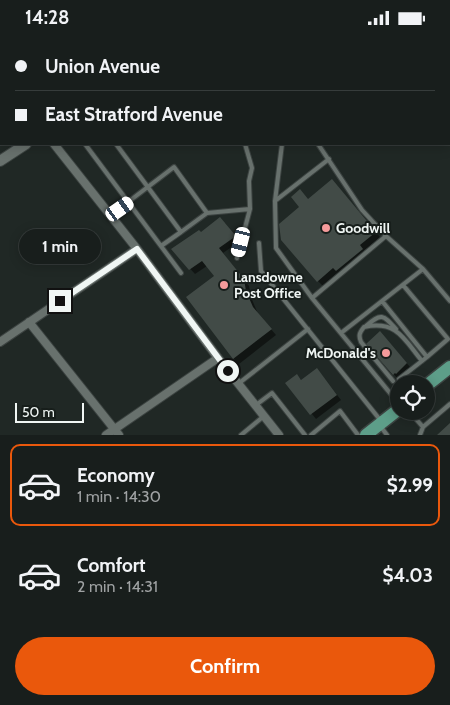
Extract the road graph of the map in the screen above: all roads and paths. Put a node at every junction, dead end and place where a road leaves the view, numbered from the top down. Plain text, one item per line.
1 (24, 145) edge
2 (55, 145) edge
3 (86, 145) edge
4 (117, 145) edge
5 (245, 145) edge
6 (282, 145) edge
7 (319, 145) edge
8 (329, 159) junction
9 (0, 161) edge
10 (148, 188) junction
11 (276, 201) junction
12 (129, 203) junction
13 (250, 209) junction
14 (207, 213) junction
15 (111, 216) junction
16 (180, 231) junction
17 (386, 236) junction
18 (259, 243) dead end
19 (161, 246) junction
20 (137, 249) junction
21 (237, 258) dead end
22 (423, 269) junction
23 (181, 273) dead end
24 (403, 285) junction
25 (312, 298) junction
26 (382, 301) junction
27 (450, 301) edge
28 (29, 322) junction
29 (364, 327) junction
30 (308, 329) junction
31 (399, 332) junction
32 (341, 333) junction
33 (0, 342) edge
34 (427, 357) junction
35 (218, 358) junction
36 (422, 361) junction
37 (450, 367) edge
38 (407, 375) edge
39 (390, 377) edge
40 (435, 379) edge
41 (380, 380) junction
42 (390, 381) edge
43 (238, 384) junction
44 (390, 393) edge
45 (450, 404) edge
46 (256, 406) junction
47 (264, 416) junction
48 (416, 420) edge
49 (422, 427) junction
50 (383, 428) edge
51 (116, 432) edge
52 (106, 435) edge
53 (241, 435) edge
54 (278, 435) edge
55 (305, 435) edge
56 (311, 435) edge
57 (358, 435) edge
58 (366, 435) edge
59 (420, 435) edge

1 - 9 street
2 - 15 street
3 - 12 lane
4 - 10 lane
5 - 13 lane
6 - 11 lane
7 - 8 lane
8 - 11 lane
8 - 17 lane
10 - 12 lane
10 - 14 lane
10 - 16 lane
11 - 25 lane
12 - 15 lane
12 - 19 lane
13 - 14 lane
13 - 21 lane
14 - 16 lane
15 - 20 street
16 - 19 lane
17 - 22 lane
17 - 25 lane
18 - 30 lane
19 - 23 lane
20 - 28 street
20 - 35 street
22 - 24 lane
22 - 27 lane
24 - 26 lane
24 - 34 lane
25 - 32 lane
26 - 32 lane
26 - 34 lane
28 - 33 street
28 - 51 street
29 - 31 lane
29 - 31 lane
29 - 39 lane
30 - 43 lane
30 - 50 lane
31 - 36 lane
32 - 41 lane
34 - 36 lane
35 - 43 street
35 - 51 street
36 - 38 lane
37 - 40 main road
41 - 42 lane
41 - 44 lane
43 - 46 street
45 - 49 lane
46 - 47 street
46 - 55 lane
47 - 53 lane
47 - 54 street
48 - 49 lane
49 - 59 lane
50 - 58 main road
51 - 52 street
56 - 57 lane

